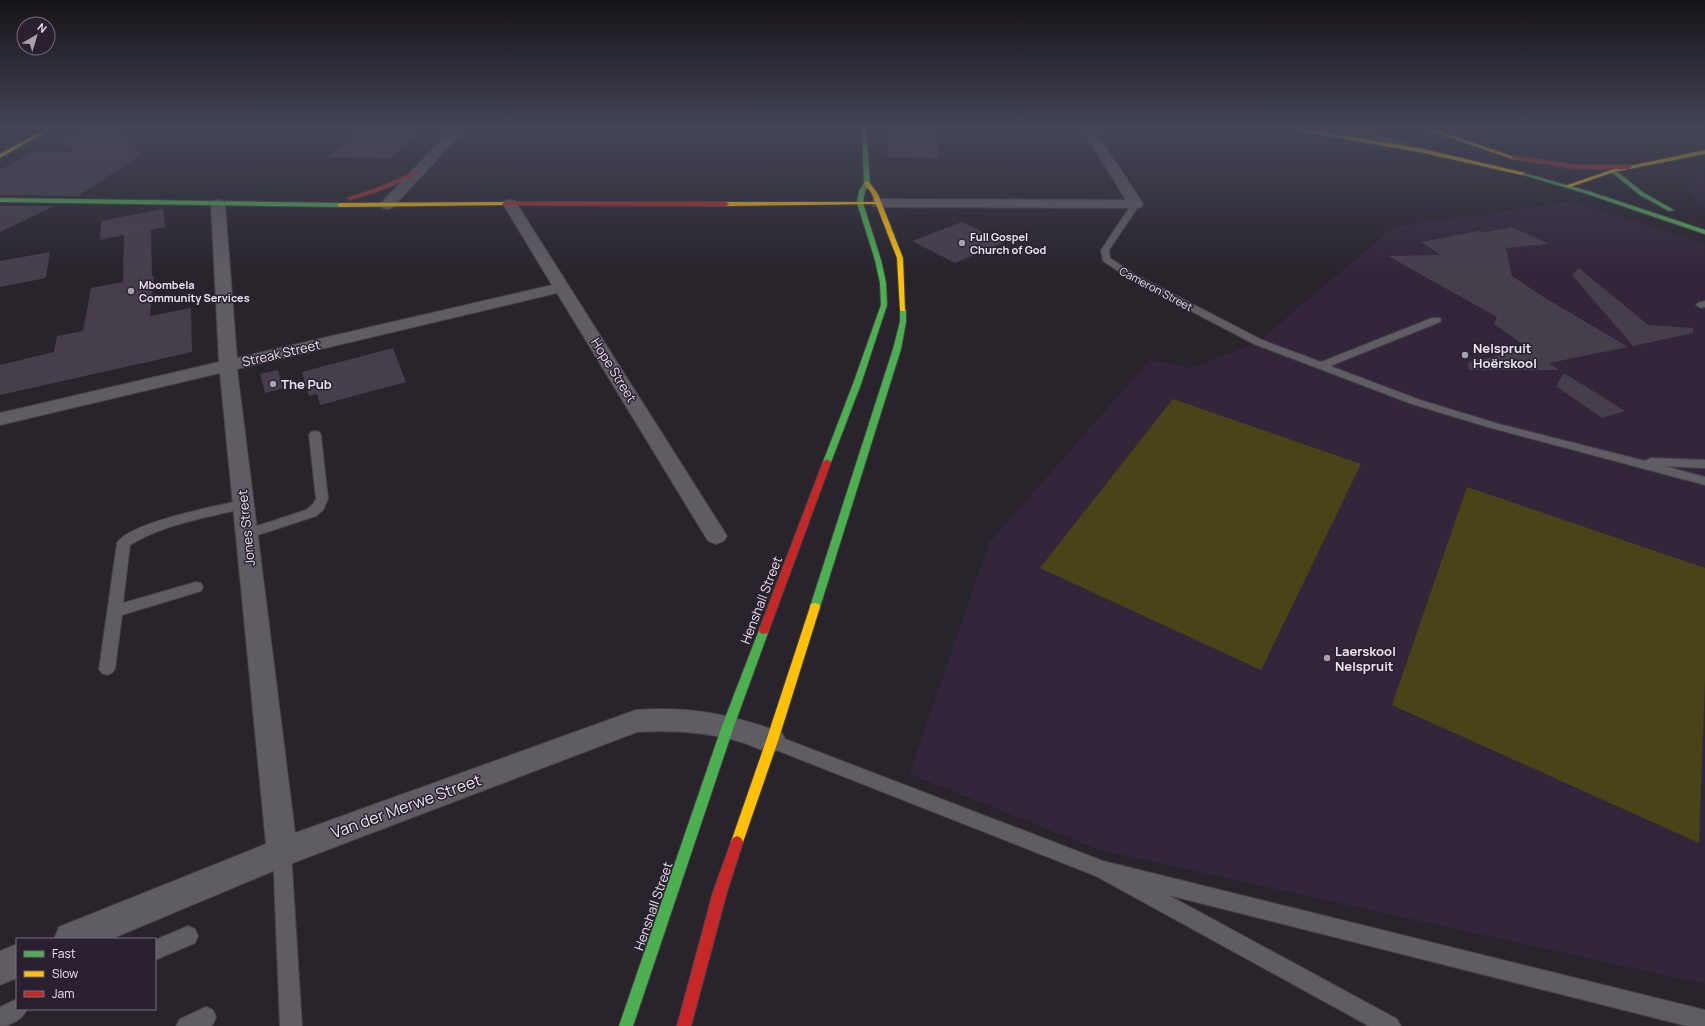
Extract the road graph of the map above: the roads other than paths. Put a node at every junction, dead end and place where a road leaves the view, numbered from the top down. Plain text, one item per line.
1 (408, 177) edge
2 (413, 177) edge
3 (867, 177) edge
4 (1119, 177) edge
5 (1534, 177) edge
6 (1569, 177) edge
7 (1594, 177) edge
8 (1620, 177) edge
9 (1581, 181) junction
10 (867, 183) junction
11 (1596, 185) dead end
12 (1568, 186) junction
13 (1633, 198) dead end
14 (0, 200) edge
15 (860, 203) junction
16 (878, 203) junction
17 (218, 204) junction
18 (510, 204) junction
19 (1136, 204) junction
20 (332, 205) junction
21 (387, 205) junction
22 (1705, 232) edge
23 (562, 286) junction
24 (1436, 320) dead end
25 (228, 365) junction
26 (1320, 366) junction
27 (0, 419) edge
28 (315, 436) dead end
29 (1626, 460) junction
30 (1705, 464) edge
31 (1705, 481) edge
32 (243, 504) junction
33 (247, 534) junction
34 (716, 536) dead end
35 (196, 587) dead end
36 (116, 611) junction
37 (107, 669) dead end
38 (750, 733) junction
39 (282, 852) junction
40 (1103, 870) junction
41 (188, 936) dead end
42 (73, 938) edge
43 (156, 950) edge
44 (16, 961) edge
45 (0, 968) edge
46 (16, 1010) edge
47 (206, 1017) dead end
48 (0, 1018) edge
49 (1705, 1020) edge
50 (687, 1023) edge
51 (188, 1026) edge
52 (290, 1026) edge
53 (626, 1026) edge
54 (1390, 1026) edge

1 - 20 street
2 - 21 street
3 - 10 street, Henshall Street
4 - 19 street
5 - 12 street
6 - 9 street
7 - 9 street
8 - 13 street
9 - 11 street
9 - 12 street
10 - 15 street, Henshall Street
10 - 16 street, Henshall Street
12 - 22 street
14 - 17 street
15 - 16 street
15 - 18 street
15 - 38 street, Henshall Street
16 - 19 street
16 - 38 street, Henshall Street
17 - 20 street
17 - 25 street, Jones Street
18 - 21 street
18 - 23 street, Hope Street
19 - 26 lane, Cameron Street
20 - 21 street
23 - 25 street, Streak Street
23 - 34 street, Hope Street
24 - 26 lane
25 - 27 street, Streak Street
25 - 32 street, Jones Street
26 - 29 lane, Cameron Street
28 - 33 lane
29 - 30 lane
29 - 31 lane
32 - 33 street, Jones Street
32 - 36 lane
33 - 39 street, Jones Street
35 - 36 lane
36 - 37 lane
38 - 39 street, Van der Merwe Street
38 - 40 lane
38 - 50 street, Henshall Street
38 - 53 street, Henshall Street
39 - 42 street, Van der Merwe Street
39 - 52 lane
40 - 49 lane
40 - 54 lane
41 - 43 lane
44 - 45 street
46 - 48 lane
47 - 51 lane

